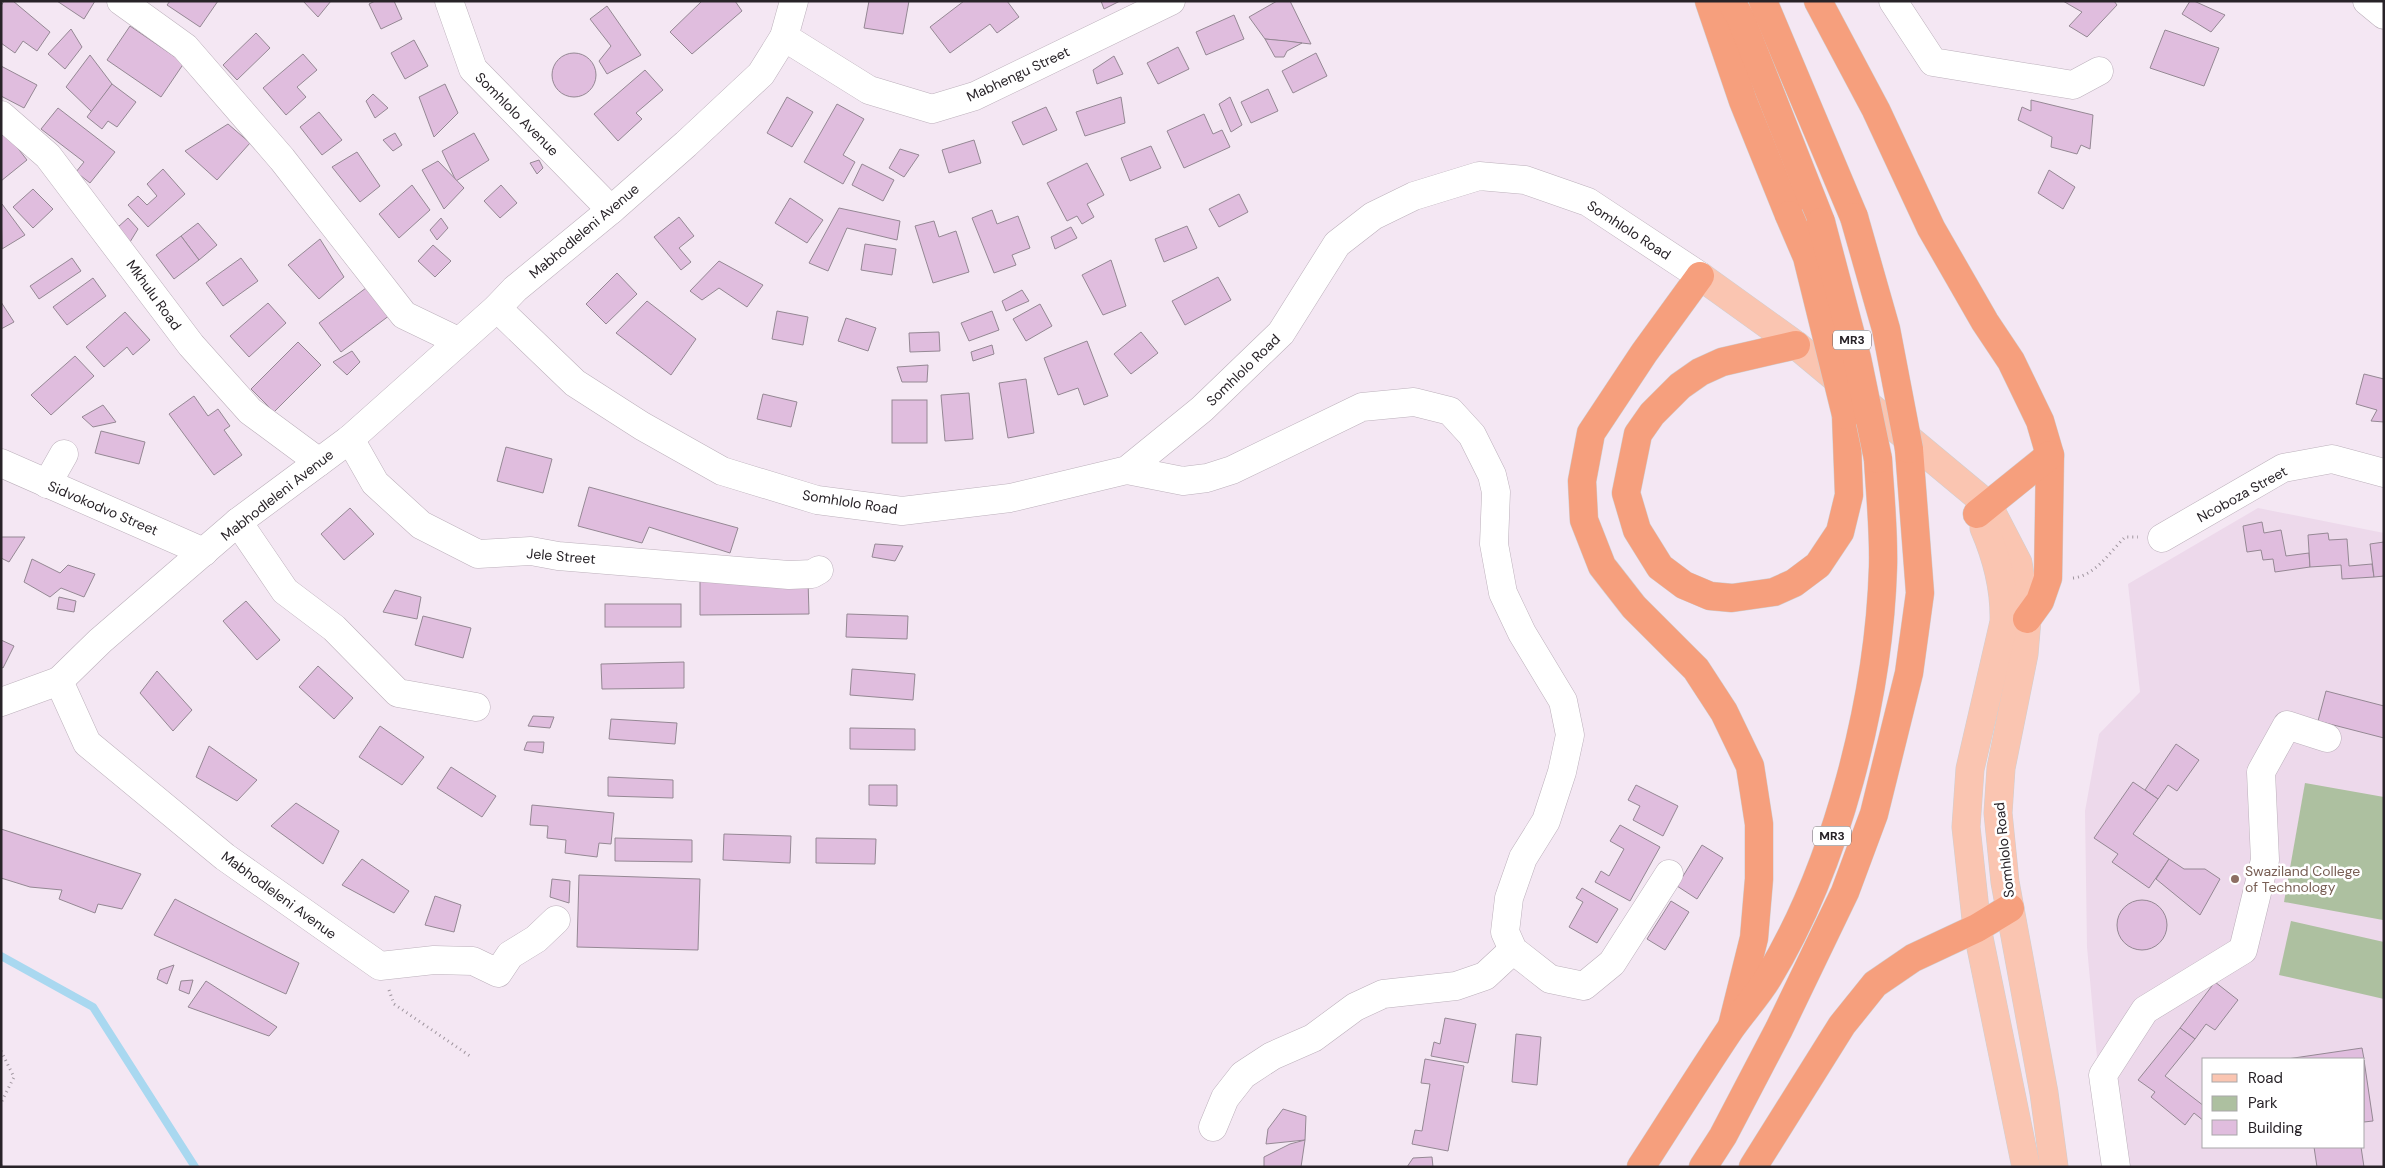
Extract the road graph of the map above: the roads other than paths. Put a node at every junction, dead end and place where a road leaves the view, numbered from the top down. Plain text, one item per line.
1 (120, 1) edge
2 (449, 1) edge
3 (794, 1) edge
4 (1171, 1) edge
5 (1709, 1) edge
6 (1732, 1) edge
7 (1763, 1) edge
8 (1818, 1) edge
9 (1893, 1) edge
10 (2366, 1) edge
11 (2384, 15) edge
12 (784, 36) junction
13 (2099, 71) dead end
14 (1, 116) edge
15 (611, 210) junction
16 (1700, 276) junction
17 (497, 308) junction
18 (458, 341) junction
19 (1796, 345) junction
20 (350, 439) junction
21 (64, 454) dead end
22 (2050, 455) junction
23 (319, 462) junction
24 (1, 464) edge
25 (1127, 470) junction
26 (2384, 473) edge
27 (47, 484) junction
28 (1978, 502) junction
29 (238, 522) junction
30 (2162, 538) road end
31 (204, 552) junction
32 (819, 570) dead end
33 (2027, 619) junction
34 (59, 681) junction
35 (1, 702) edge
36 (476, 707) dead end
37 (2327, 738) dead end
38 (1669, 874) dead end
39 (2010, 908) junction
40 (556, 920) dead end
41 (1977, 928) junction
42 (1513, 950) junction
43 (1732, 1026) junction
44 (1213, 1127) dead end
45 (1641, 1167) edge
46 (1703, 1167) edge
47 (1754, 1167) edge
48 (2026, 1167) edge
49 (2054, 1167) edge
50 (2116, 1167) edge

1 - 18 street
2 - 15 street, Somhlolo Avenue
3 - 12 street, Mabhodleleni Avenue
4 - 12 street, Mabhengu Street
5 - 19 highway, bridge
6 - 43 highway, MR3, bridge
7 - 46 highway, MR3, bridge
8 - 22 highway
9 - 13 street
10 - 11 street
12 - 15 street, Mabhodleleni Avenue
14 - 23 street, Mkhulu Road
15 - 17 street, Mabhodleleni Avenue
16 - 19 main road, Somhlolo Road
16 - 25 street, Somhlolo Road
16 - 43 highway
17 - 18 street, Mabhodleleni Avenue
17 - 25 street, Somhlolo Road
18 - 20 street, Mabhodleleni Avenue
19 - 28 main road, Somhlolo Road
20 - 23 street, Mabhodleleni Avenue
20 - 32 street, Jele Street
21 - 27 street
22 - 28 highway
22 - 33 highway
23 - 29 street, Mabhodleleni Avenue
24 - 27 street, Sidvokodvo Street
25 - 42 street
26 - 30 street, Ncoboza Street
27 - 31 street, Sidvokodvo Street
28 - 33 main road, Somhlolo Road
28 - 41 main road, Somhlolo Road
29 - 31 street, Mabhodleleni Avenue
29 - 36 street
31 - 34 street, Mabhodleleni Avenue
33 - 39 main road, Somhlolo Road
34 - 35 street
34 - 40 street, Mabhodleleni Avenue
37 - 50 street
38 - 42 street
39 - 41 highway
39 - 49 main road, Somhlolo Road
41 - 47 highway
41 - 48 main road, Somhlolo Road
42 - 44 street
43 - 45 highway, MR3

